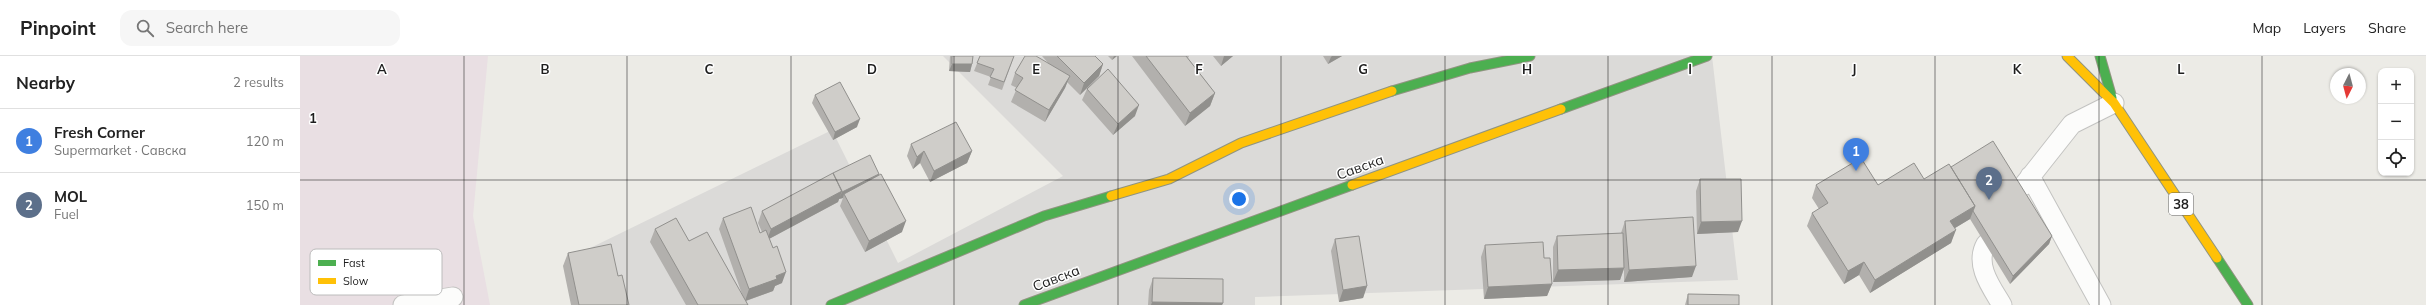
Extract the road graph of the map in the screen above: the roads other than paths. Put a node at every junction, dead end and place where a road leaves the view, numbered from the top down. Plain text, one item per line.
1 (1530, 56) edge
2 (1707, 56) edge
3 (2067, 56) edge
4 (2100, 56) edge
5 (2114, 103) junction
6 (2030, 176) junction
7 (2018, 193) edge
8 (1986, 244) dead end
9 (453, 297) dead end
10 (403, 305) edge
11 (831, 305) edge
12 (1024, 305) edge
13 (2002, 305) edge
14 (2101, 305) edge
15 (2248, 305) edge

1 - 11 main road
2 - 12 main road, Савска
3 - 5 main road, 38
4 - 5 main road, 38
5 - 6 lane
5 - 15 main road, 38
6 - 7 lane
6 - 14 lane
8 - 13 lane
9 - 10 lane

